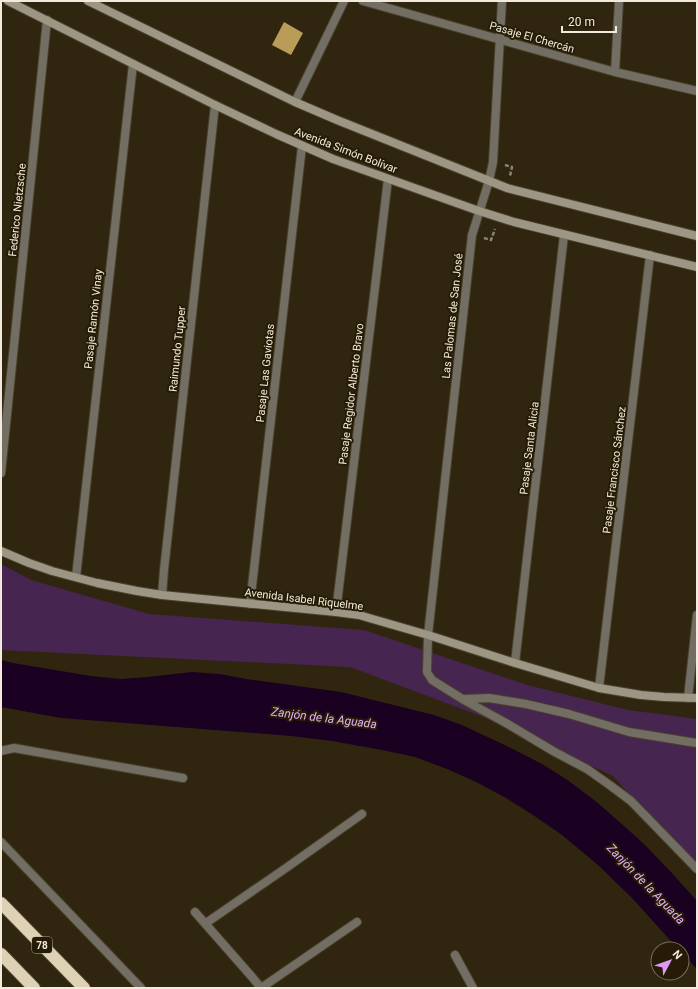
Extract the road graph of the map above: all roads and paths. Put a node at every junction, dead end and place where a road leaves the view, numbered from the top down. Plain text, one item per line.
1 (8, 1) edge
2 (88, 1) edge
3 (344, 1) edge
4 (362, 1) edge
5 (502, 1) edge
6 (619, 1) edge
7 (47, 20) junction
8 (500, 40) junction
9 (133, 64) junction
10 (616, 72) junction
11 (697, 91) edge
12 (295, 102) junction
13 (215, 105) junction
14 (302, 146) junction
15 (388, 179) junction
16 (489, 181) junction
17 (479, 211) junction
18 (564, 235) junction
19 (697, 236) edge
20 (650, 255) junction
21 (697, 267) edge
22 (1, 473) edge
23 (1, 551) edge
24 (76, 577) junction
25 (162, 595) junction
26 (250, 604) junction
27 (336, 612) junction
28 (697, 615) edge
29 (428, 635) junction
30 (515, 664) junction
31 (599, 688) junction
32 (688, 698) junction
33 (697, 698) edge
34 (464, 700) junction
35 (697, 742) edge
36 (1, 751) edge
37 (183, 778) dead end
38 (362, 814) dead end
39 (1, 842) edge
40 (697, 869) edge
41 (1, 903) edge
42 (195, 912) dead end
43 (357, 922) dead end
44 (206, 923) junction
45 (1, 954) edge
46 (455, 954) dead end
47 (34, 988) edge
48 (84, 988) edge
49 (141, 988) edge
50 (261, 988) edge
51 (473, 988) edge

1 - 7 main road, Avenida Simón Bolívar
2 - 12 main road
3 - 12 street
4 - 8 street, Pasaje El Chercán
5 - 8 street, Las Palomas de San José
6 - 10 street
7 - 9 main road, Avenida Simón Bolívar
7 - 22 street, Federico Nietzsche
8 - 10 street, Pasaje El Chercán
8 - 16 street, Las Palomas de San José
9 - 13 main road, Avenida Simón Bolívar
9 - 24 street, Pasaje Ramón Vinay
10 - 11 street, Pasaje El Chercán
12 - 16 main road
13 - 14 main road, Avenida Simón Bolívar
13 - 25 street, Raimundo Tupper
14 - 15 main road, Avenida Simón Bolívar
14 - 26 street, Pasaje Las Gaviotas
15 - 17 main road, Avenida Simón Bolívar
15 - 27 street, Pasaje Regidor Alberto Bravo
16 - 17 street, Las Palomas de San José
16 - 19 main road
17 - 18 main road, Avenida Simón Bolívar
17 - 29 street, Las Palomas de San José
18 - 20 main road, Avenida Simón Bolívar
18 - 30 street, Pasaje Santa Alicia
20 - 21 main road, Avenida Simón Bolívar
20 - 31 street, Pasaje Francisco Sánchez
23 - 24 main road, Avenida Isabel Riquelme
24 - 25 main road, Avenida Isabel Riquelme
25 - 26 main road, Avenida Isabel Riquelme
26 - 27 main road, Avenida Isabel Riquelme
27 - 29 main road, Avenida Isabel Riquelme
28 - 32 street
29 - 30 main road, Avenida Isabel Riquelme
29 - 34 street, Las Palomas de San José
30 - 31 main road, Avenida Isabel Riquelme
31 - 32 main road, Avenida Isabel Riquelme
32 - 33 main road, Avenida Isabel Riquelme
34 - 35 street
34 - 40 street, Las Palomas de San José
36 - 37 street
38 - 44 street
39 - 49 street
41 - 48 highway, 78
42 - 44 street
43 - 50 street
44 - 50 street
45 - 47 highway
46 - 51 street

